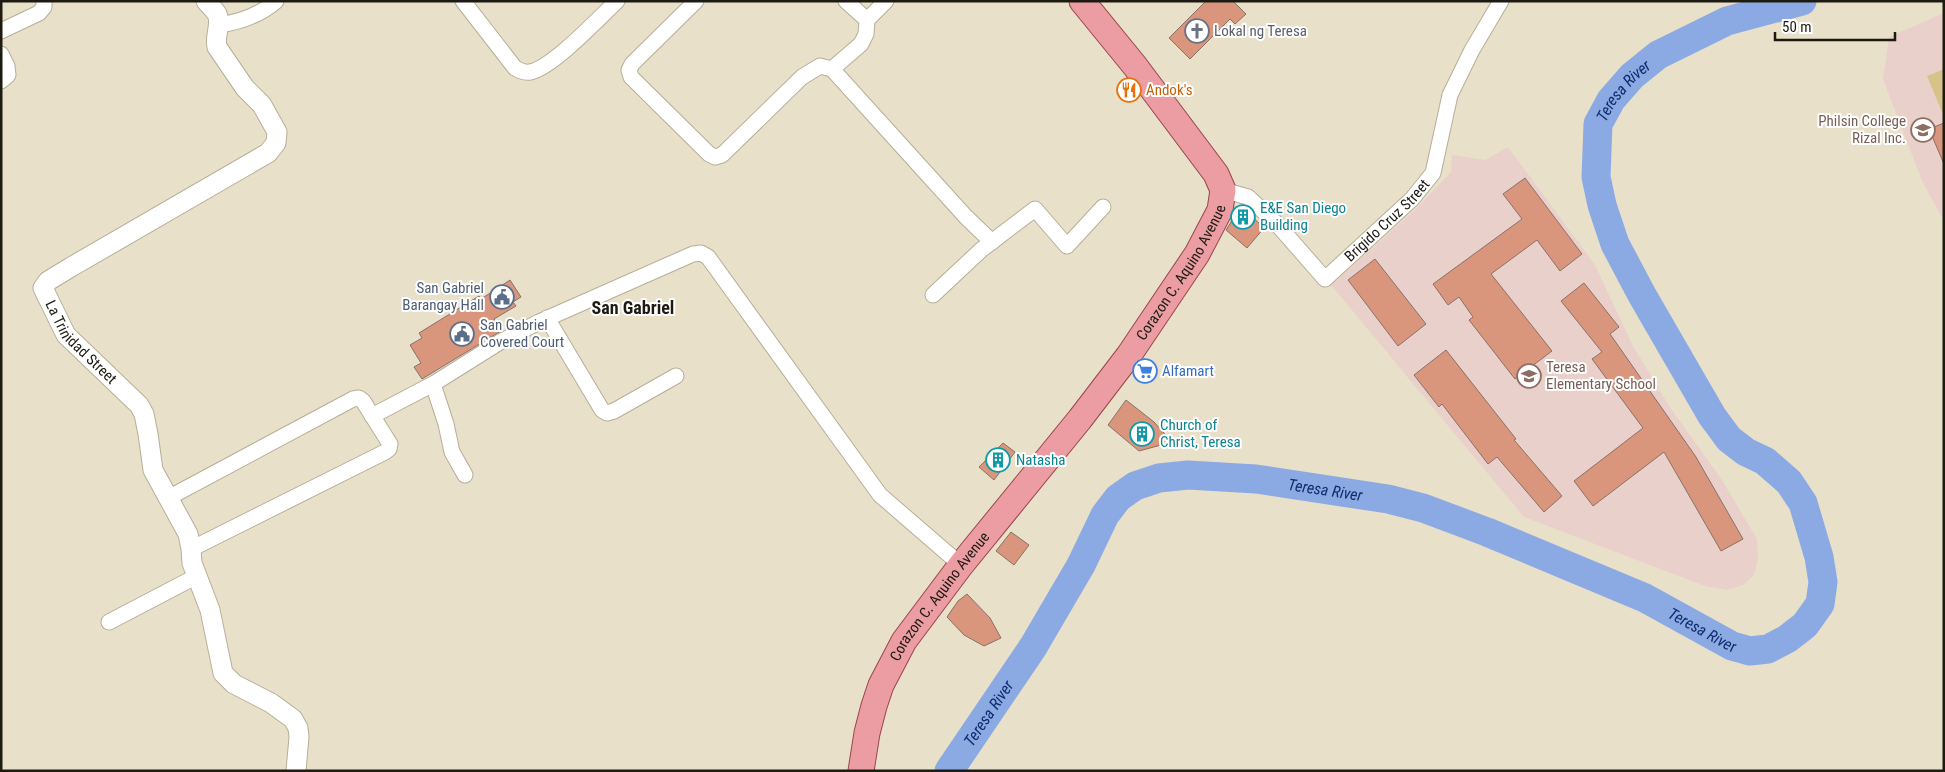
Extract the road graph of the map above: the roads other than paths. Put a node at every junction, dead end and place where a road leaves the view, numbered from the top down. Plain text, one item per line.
1 (44, 1) edge
2 (206, 1) edge
3 (276, 1) edge
4 (463, 1) edge
5 (617, 1) edge
6 (696, 1) edge
7 (846, 1) edge
8 (886, 1) edge
9 (1082, 1) edge
10 (1501, 1) edge
11 (867, 20) junction
12 (218, 25) junction
13 (1, 31) edge
14 (1, 54) edge
15 (832, 69) junction
16 (1, 81) edge
17 (1222, 190) junction
18 (1103, 207) dead end
19 (992, 242) junction
20 (933, 295) dead end
21 (547, 318) junction
22 (676, 376) dead end
23 (433, 384) junction
24 (372, 416) junction
25 (465, 475) dead end
26 (168, 498) junction
27 (192, 549) junction
28 (961, 565) junction
29 (197, 576) junction
30 (109, 622) dead end
31 (296, 771) edge
32 (861, 771) edge

1 - 13 street
2 - 12 street, La Trinidad Street
3 - 12 street
4 - 5 street
6 - 15 street
7 - 11 street
8 - 11 street
9 - 17 main road, Corazon C. Aquino Avenue
10 - 17 street, Brigido Cruz Street
11 - 15 street
12 - 26 street, La Trinidad Street
14 - 16 street
15 - 19 street
17 - 28 main road, Corazon C. Aquino Avenue
18 - 19 street
19 - 20 street
21 - 22 street
21 - 23 street
21 - 28 street
23 - 24 street
23 - 25 street
24 - 26 street
24 - 27 street
26 - 27 street, La Trinidad Street
27 - 29 street, La Trinidad Street
28 - 32 main road, Corazon C. Aquino Avenue
29 - 30 street
29 - 31 street, La Trinidad Street

